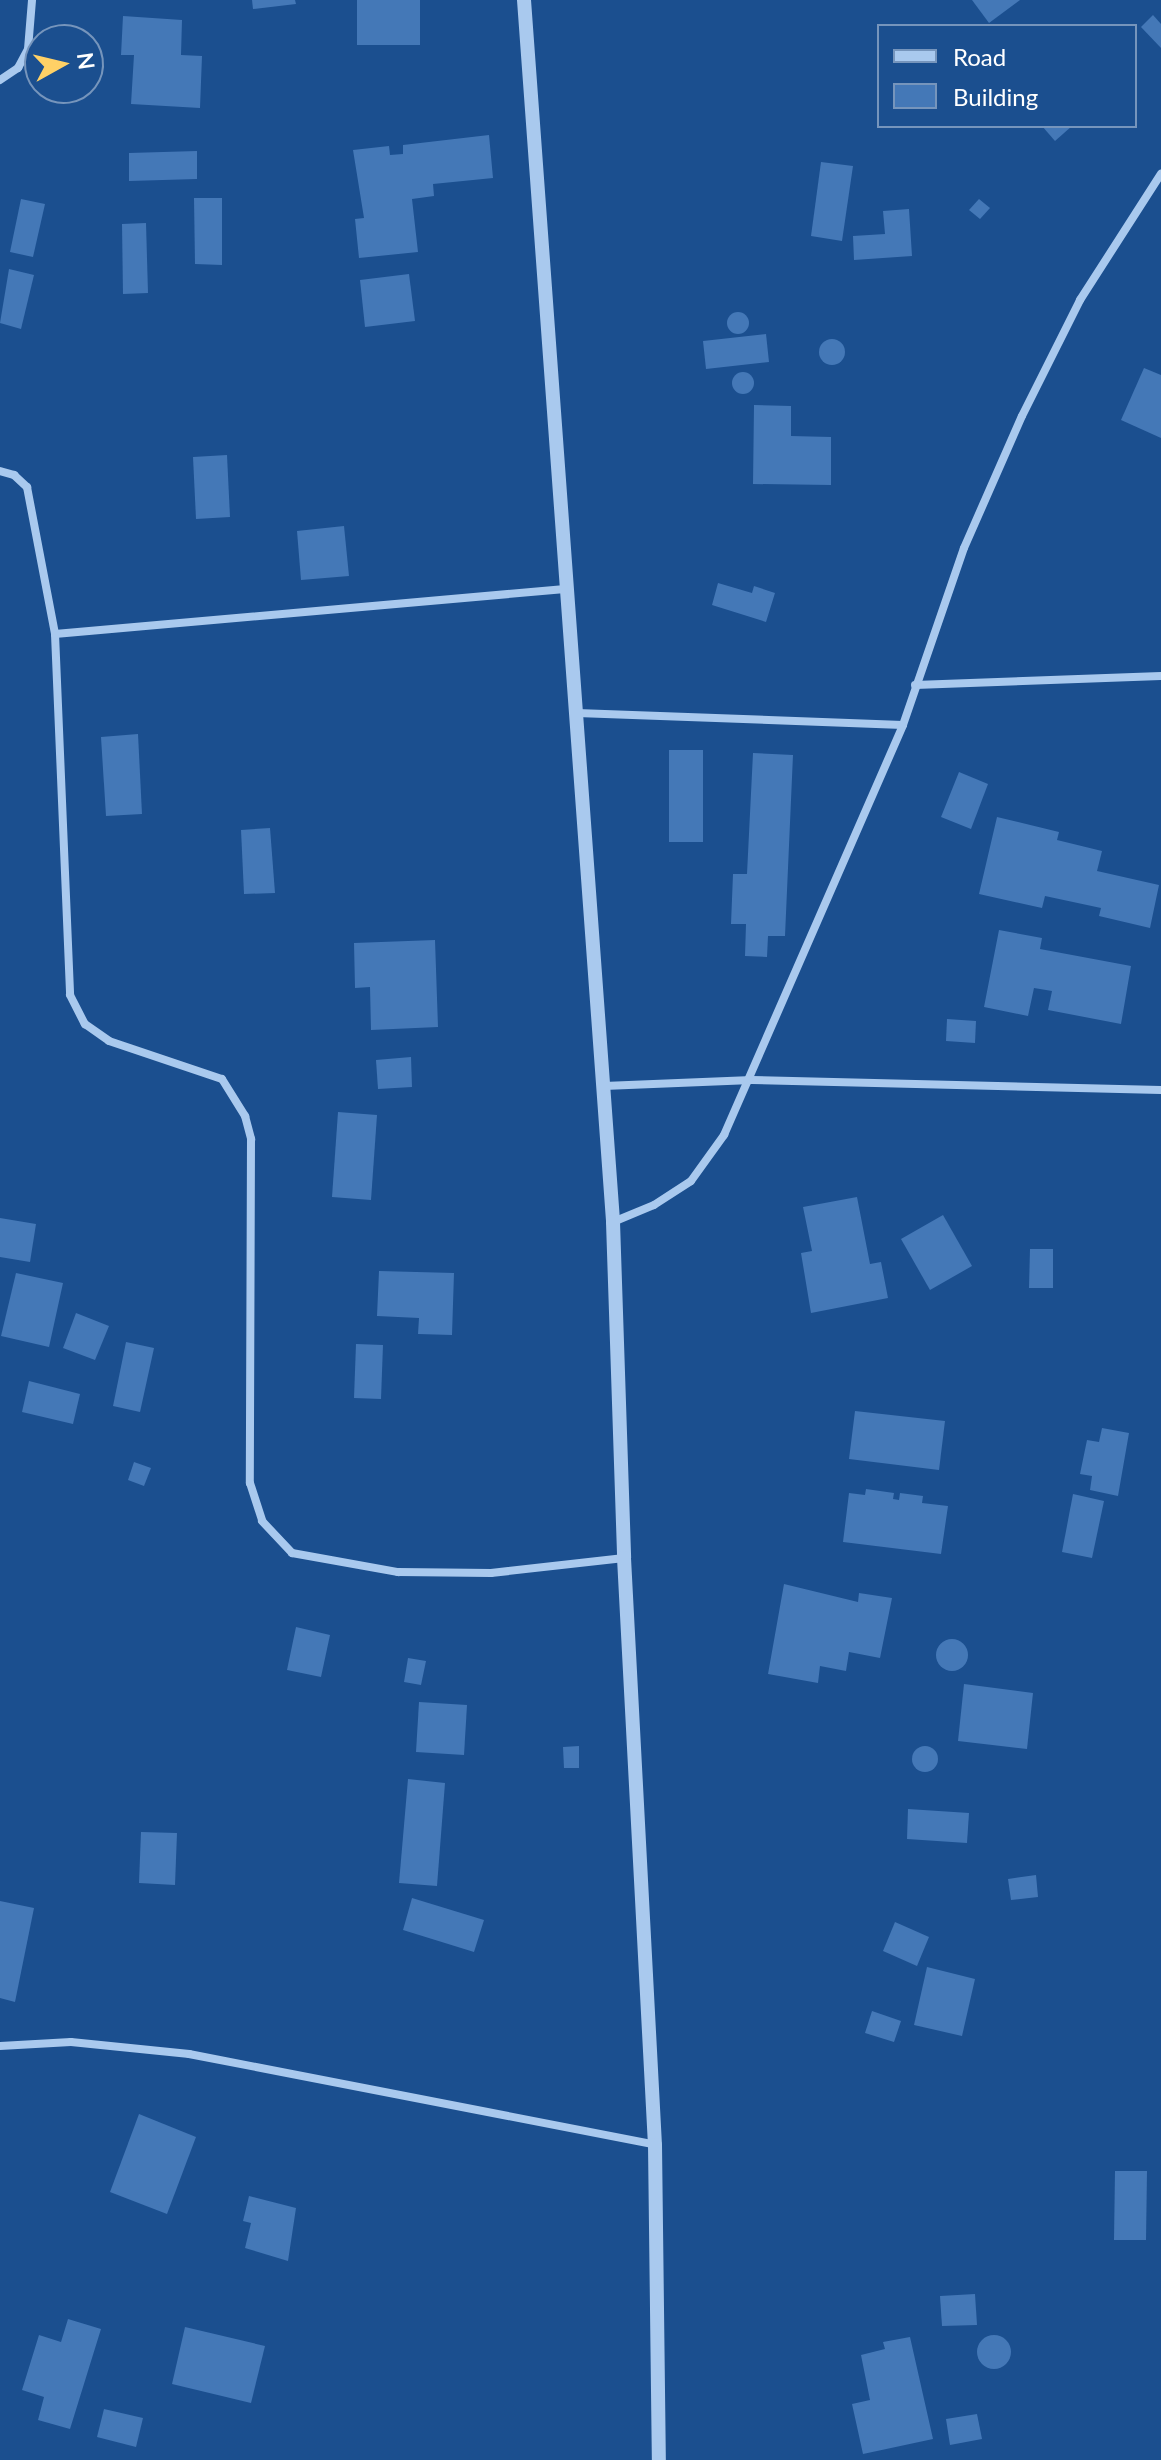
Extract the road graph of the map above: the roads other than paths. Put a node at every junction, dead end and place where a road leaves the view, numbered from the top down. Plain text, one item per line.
1 (32, 0) edge
2 (524, 0) edge
3 (0, 80) edge
4 (1161, 174) edge
5 (0, 471) edge
6 (565, 589) junction
7 (55, 634) junction
8 (1161, 676) edge
9 (915, 685) junction
10 (577, 713) junction
11 (903, 725) junction
12 (752, 1080) junction
13 (604, 1086) junction
14 (1161, 1090) edge
15 (613, 1222) junction
16 (624, 1558) junction
17 (0, 2046) edge
18 (655, 2145) junction
19 (659, 2460) edge

1 - 3 street
2 - 6 street
4 - 9 street
5 - 7 street
6 - 7 street
6 - 10 street
7 - 16 street
8 - 9 street
9 - 11 street
10 - 11 street
10 - 13 street
11 - 12 street
12 - 13 street
12 - 14 street
12 - 15 street
13 - 15 street
15 - 16 street
16 - 18 street
17 - 18 street
18 - 19 street

